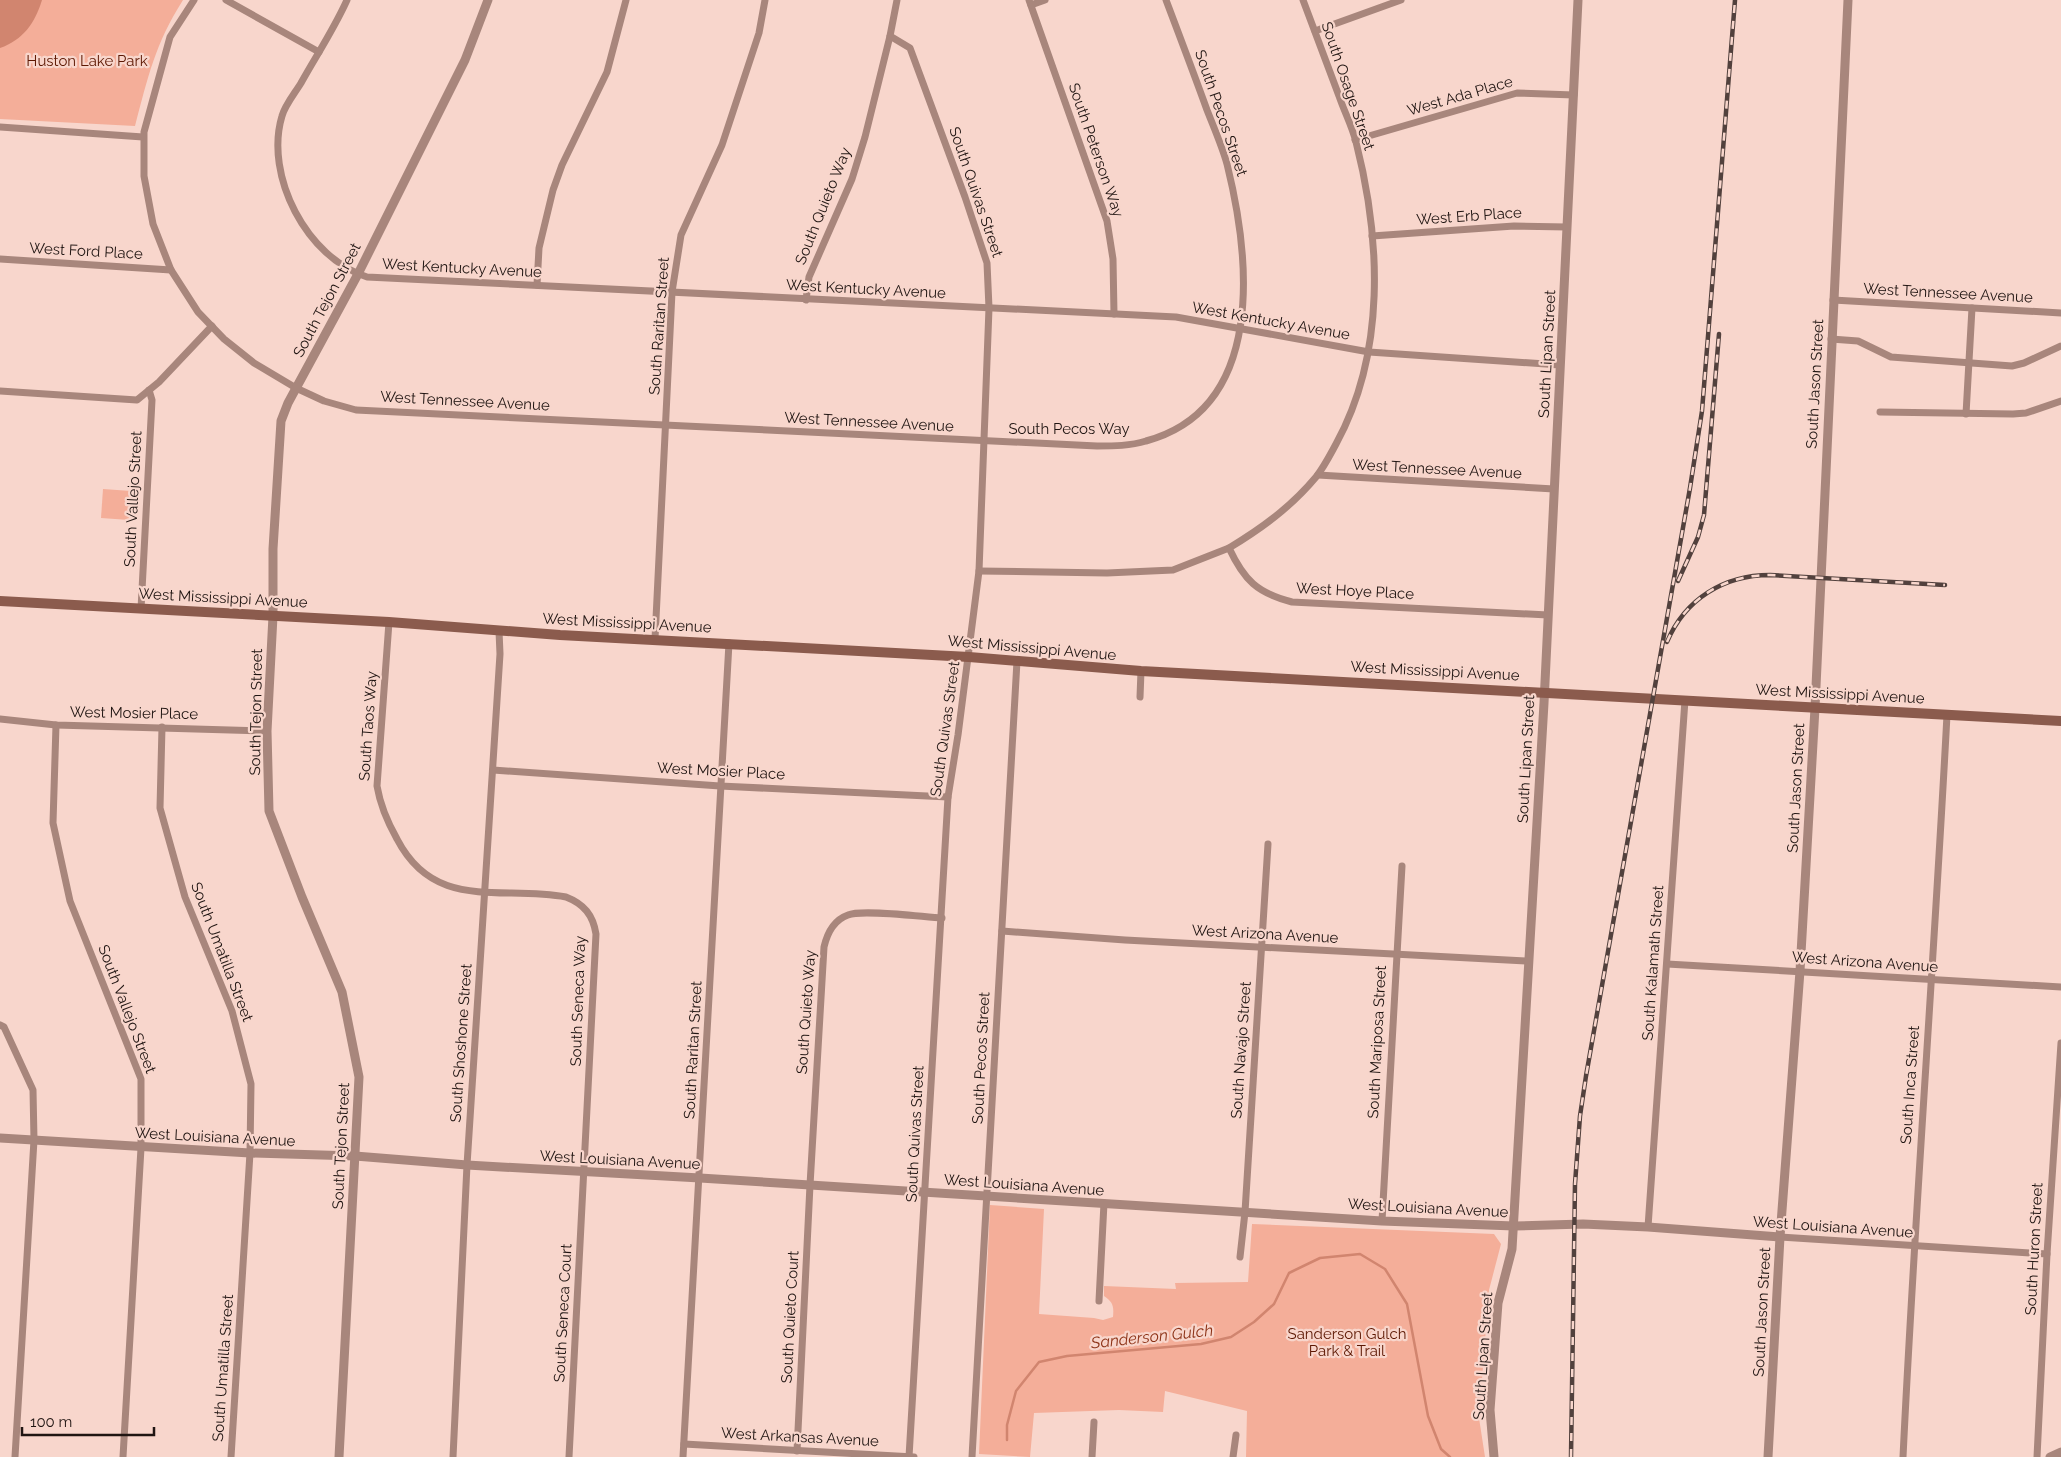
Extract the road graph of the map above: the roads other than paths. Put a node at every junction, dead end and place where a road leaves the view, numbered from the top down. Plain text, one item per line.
1 (194, 0) edge
2 (226, 0) edge
3 (347, 0) edge
4 (488, 0) edge
5 (626, 0) edge
6 (765, 0) edge
7 (896, 0) edge
8 (1045, 0) edge
9 (1166, 0) edge
10 (1304, 0) edge
11 (1401, 0) edge
12 (1578, 0) edge
13 (1848, 0) edge
14 (1030, 2) edge
15 (1314, 31) junction
16 (890, 36) junction
17 (319, 52) junction
18 (1574, 95) junction
19 (0, 127) edge
20 (143, 138) junction
21 (1355, 140) junction
22 (1567, 227) junction
23 (1372, 236) junction
24 (0, 259) edge
25 (171, 270) junction
26 (358, 274) junction
27 (537, 285) junction
28 (672, 292) junction
29 (806, 300) junction
30 (1832, 300) junction
31 (989, 308) junction
32 (1972, 308) junction
33 (2061, 313) edge
34 (1114, 314) junction
35 (212, 326) junction
36 (1240, 330) junction
37 (1831, 338) junction
38 (2061, 346) edge
39 (1369, 352) junction
40 (1969, 363) junction
41 (1560, 365) junction
42 (296, 388) junction
43 (148, 390) junction
44 (0, 391) edge
45 (2061, 401) edge
46 (1880, 412) dead end
47 (1966, 414) junction
48 (665, 425) junction
49 (1181, 426) joint
50 (983, 442) junction
51 (1318, 475) junction
52 (1554, 489) junction
53 (1229, 548) junction
54 (979, 571) junction
55 (0, 601) edge
56 (141, 609) junction
57 (1548, 615) junction
58 (273, 616) junction
59 (389, 622) junction
60 (499, 631) junction
61 (654, 639) junction
62 (729, 644) junction
63 (969, 657) junction
64 (1016, 661) junction
65 (1141, 671) junction
66 (1544, 692) junction
67 (1140, 697) dead end
68 (1685, 700) junction
69 (1815, 708) junction
70 (1947, 715) junction
71 (0, 719) edge
72 (2061, 721) edge
73 (56, 725) junction
74 (162, 727) junction
75 (267, 731) junction
76 (493, 770) junction
77 (720, 786) junction
78 (948, 797) junction
79 (1268, 844) dead end
80 (1402, 866) dead end
81 (484, 892) junction
82 (942, 918) junction
83 (1002, 930) junction
84 (1262, 947) junction
85 (1396, 955) junction
86 (1528, 961) junction
87 (1667, 964) junction
88 (1800, 972) junction
89 (1931, 980) junction
90 (2061, 988) edge
91 (0, 1025) edge
92 (2061, 1043) edge
93 (0, 1138) edge
94 (34, 1140) junction
95 (141, 1148) junction
96 (250, 1153) junction
97 (355, 1156) junction
98 (467, 1165) junction
99 (585, 1171) junction
100 (700, 1178) junction
101 (810, 1185) junction
102 (925, 1192) junction
103 (987, 1196) junction
104 (1104, 1203) junction
105 (1245, 1212) junction
106 (1382, 1221) junction
107 (1514, 1226) junction
108 (1648, 1227) junction
109 (1780, 1237) junction
110 (1913, 1246) junction
111 (2047, 1254) junction
112 (1240, 1257) dead end
113 (1099, 1301) dead end
114 (1094, 1422) dead end
115 (1236, 1435) dead end
116 (684, 1444) junction
117 (797, 1451) junction
118 (2061, 1452) edge
119 (908, 1456) edge
120 (15, 1457) edge
121 (123, 1457) edge
122 (231, 1457) edge
123 (339, 1457) edge
124 (453, 1457) edge
125 (569, 1457) edge
126 (683, 1457) edge
127 (914, 1457) edge
128 (972, 1457) edge
129 (1092, 1457) edge
130 (1233, 1457) edge
131 (1494, 1457) edge
132 (1768, 1457) edge
133 (1903, 1457) edge
134 (2037, 1457) edge
135 (2050, 1457) edge

1 - 20 street
2 - 17 street
3 - 17 street
4 - 26 street, South Tejon Street
5 - 27 street
6 - 28 street, South Raritan Street
7 - 16 street
8 - 14 street
9 - 36 street, South Pecos Street
10 - 15 street, South Osage Street
11 - 15 street
12 - 18 street, South Lipan Street
13 - 30 street, South Jason Street
14 - 34 street, South Peterson Way
15 - 21 street, South Osage Street
16 - 29 street, South Quieto Way
16 - 31 street, South Quivas Street
17 - 26 street, West Kentucky Avenue
18 - 21 street, West Ada Place
18 - 22 street, South Lipan Street
19 - 20 street
20 - 25 street
21 - 23 street, South Osage Street
22 - 23 street, West Erb Place
22 - 41 street, South Lipan Street
23 - 39 street, South Osage Street
24 - 25 street, West Ford Place
25 - 35 street
26 - 27 street, West Kentucky Avenue
26 - 42 street, South Tejon Street
27 - 28 street, West Kentucky Avenue
28 - 29 street, West Kentucky Avenue
28 - 48 street, South Raritan Street
29 - 31 street, West Kentucky Avenue
30 - 32 street, West Tennessee Avenue
30 - 37 street, South Jason Street
31 - 34 street, West Kentucky Avenue
31 - 50 street, South Quivas Street
32 - 33 street, West Tennessee Avenue
32 - 40 street
34 - 36 street, West Kentucky Avenue
35 - 42 street, West Tennessee Avenue
35 - 43 street
36 - 39 street, West Kentucky Avenue
36 - 49 street, South Pecos Street
37 - 40 street
37 - 69 street, South Jason Street
38 - 40 street
39 - 41 street, West Kentucky Avenue
39 - 51 street, South Osage Street
40 - 47 street
41 - 52 street, South Lipan Street
42 - 48 street, West Tennessee Avenue
42 - 58 street, South Tejon Street
43 - 44 street
43 - 56 street, South Vallejo Street
45 - 47 street
46 - 47 street
48 - 50 street, West Tennessee Avenue
48 - 61 street, South Raritan Street
49 - 50 street, South Pecos Way
50 - 54 street, South Quivas Street
51 - 52 street, West Tennessee Avenue
51 - 53 street, South Osage Street
52 - 57 street, South Lipan Street
53 - 54 street
53 - 57 street, West Hoye Place
54 - 63 street, South Quivas Street
55 - 56 main road, West Mississippi Avenue
56 - 58 main road, West Mississippi Avenue
57 - 66 street, South Lipan Street
58 - 59 main road, West Mississippi Avenue
58 - 75 street, South Tejon Street
59 - 60 main road, West Mississippi Avenue
59 - 81 street, South Taos Way
60 - 61 main road, West Mississippi Avenue
60 - 76 street, South Shoshone Street
61 - 62 main road, West Mississippi Avenue
62 - 63 main road, West Mississippi Avenue
62 - 77 street, South Raritan Street
63 - 64 main road, West Mississippi Avenue
63 - 78 street, South Quivas Street
64 - 65 main road, West Mississippi Avenue
64 - 83 street, South Pecos Street
65 - 66 main road, West Mississippi Avenue
65 - 67 street
66 - 68 main road, West Mississippi Avenue
66 - 86 street, South Lipan Street
68 - 69 main road, West Mississippi Avenue
68 - 87 street, South Kalamath Street
69 - 70 main road, West Mississippi Avenue
69 - 88 street, South Jason Street
70 - 72 main road, West Mississippi Avenue
70 - 89 street, South Inca Street
71 - 73 street, West Mosier Place
73 - 74 street, West Mosier Place
73 - 95 street, South Vallejo Street
74 - 75 street, West Mosier Place
74 - 96 street, South Umatilla Street
75 - 97 street, South Tejon Street
76 - 77 street, West Mosier Place
76 - 81 street, South Shoshone Street
77 - 78 street, West Mosier Place
77 - 100 street, South Raritan Street
78 - 82 street, South Quivas Street
79 - 84 street, South Navajo Street
80 - 85 street, South Mariposa Street
81 - 98 street, South Shoshone Street
81 - 99 street, South Seneca Way
82 - 101 street, South Quieto Way
82 - 102 street, South Quivas Street
83 - 84 street, West Arizona Avenue
83 - 103 street, South Pecos Street
84 - 85 street, West Arizona Avenue
84 - 105 street, South Navajo Street
85 - 86 street, West Arizona Avenue
85 - 106 street, South Mariposa Street
86 - 107 street, South Lipan Street
87 - 88 street, West Arizona Avenue
87 - 108 street, South Kalamath Street
88 - 89 street, West Arizona Avenue
88 - 109 street, South Jason Street
89 - 90 street, West Arizona Avenue
89 - 110 street, South Inca Street
91 - 94 street
92 - 111 street, South Huron Street
93 - 94 street, West Louisiana Avenue
94 - 95 street, West Louisiana Avenue
94 - 120 street
95 - 96 street, West Louisiana Avenue
95 - 121 street, South Vallejo Street
96 - 97 street, West Louisiana Avenue
96 - 122 street, South Umatilla Street
97 - 98 street, West Louisiana Avenue
97 - 123 street, South Tejon Street
98 - 99 street, West Louisiana Avenue
98 - 124 street, South Shoshone Street
99 - 100 street, West Louisiana Avenue
99 - 125 street, South Seneca Court
100 - 101 street, West Louisiana Avenue
100 - 116 street, South Raritan Street
101 - 102 street, West Louisiana Avenue
101 - 117 street, South Quieto Court
102 - 103 street, West Louisiana Avenue
102 - 119 street, South Quivas Street
103 - 104 street, West Louisiana Avenue
103 - 128 street, South Pecos Street
104 - 105 street, West Louisiana Avenue
104 - 113 street
105 - 106 street, West Louisiana Avenue
105 - 112 street, South Navajo Street
106 - 107 street, West Louisiana Avenue
107 - 108 street, West Louisiana Avenue
107 - 131 street, South Lipan Street
108 - 109 street, West Louisiana Avenue
109 - 110 street, West Louisiana Avenue
109 - 132 street, South Jason Street
110 - 111 street, West Louisiana Avenue
110 - 133 street, South Inca Street
111 - 134 street, South Huron Street
114 - 129 street
115 - 130 street
116 - 117 street, West Arkansas Avenue
116 - 126 street, South Raritan Street
117 - 119 street, West Arkansas Avenue
118 - 135 street
119 - 127 street, West Arkansas Avenue

